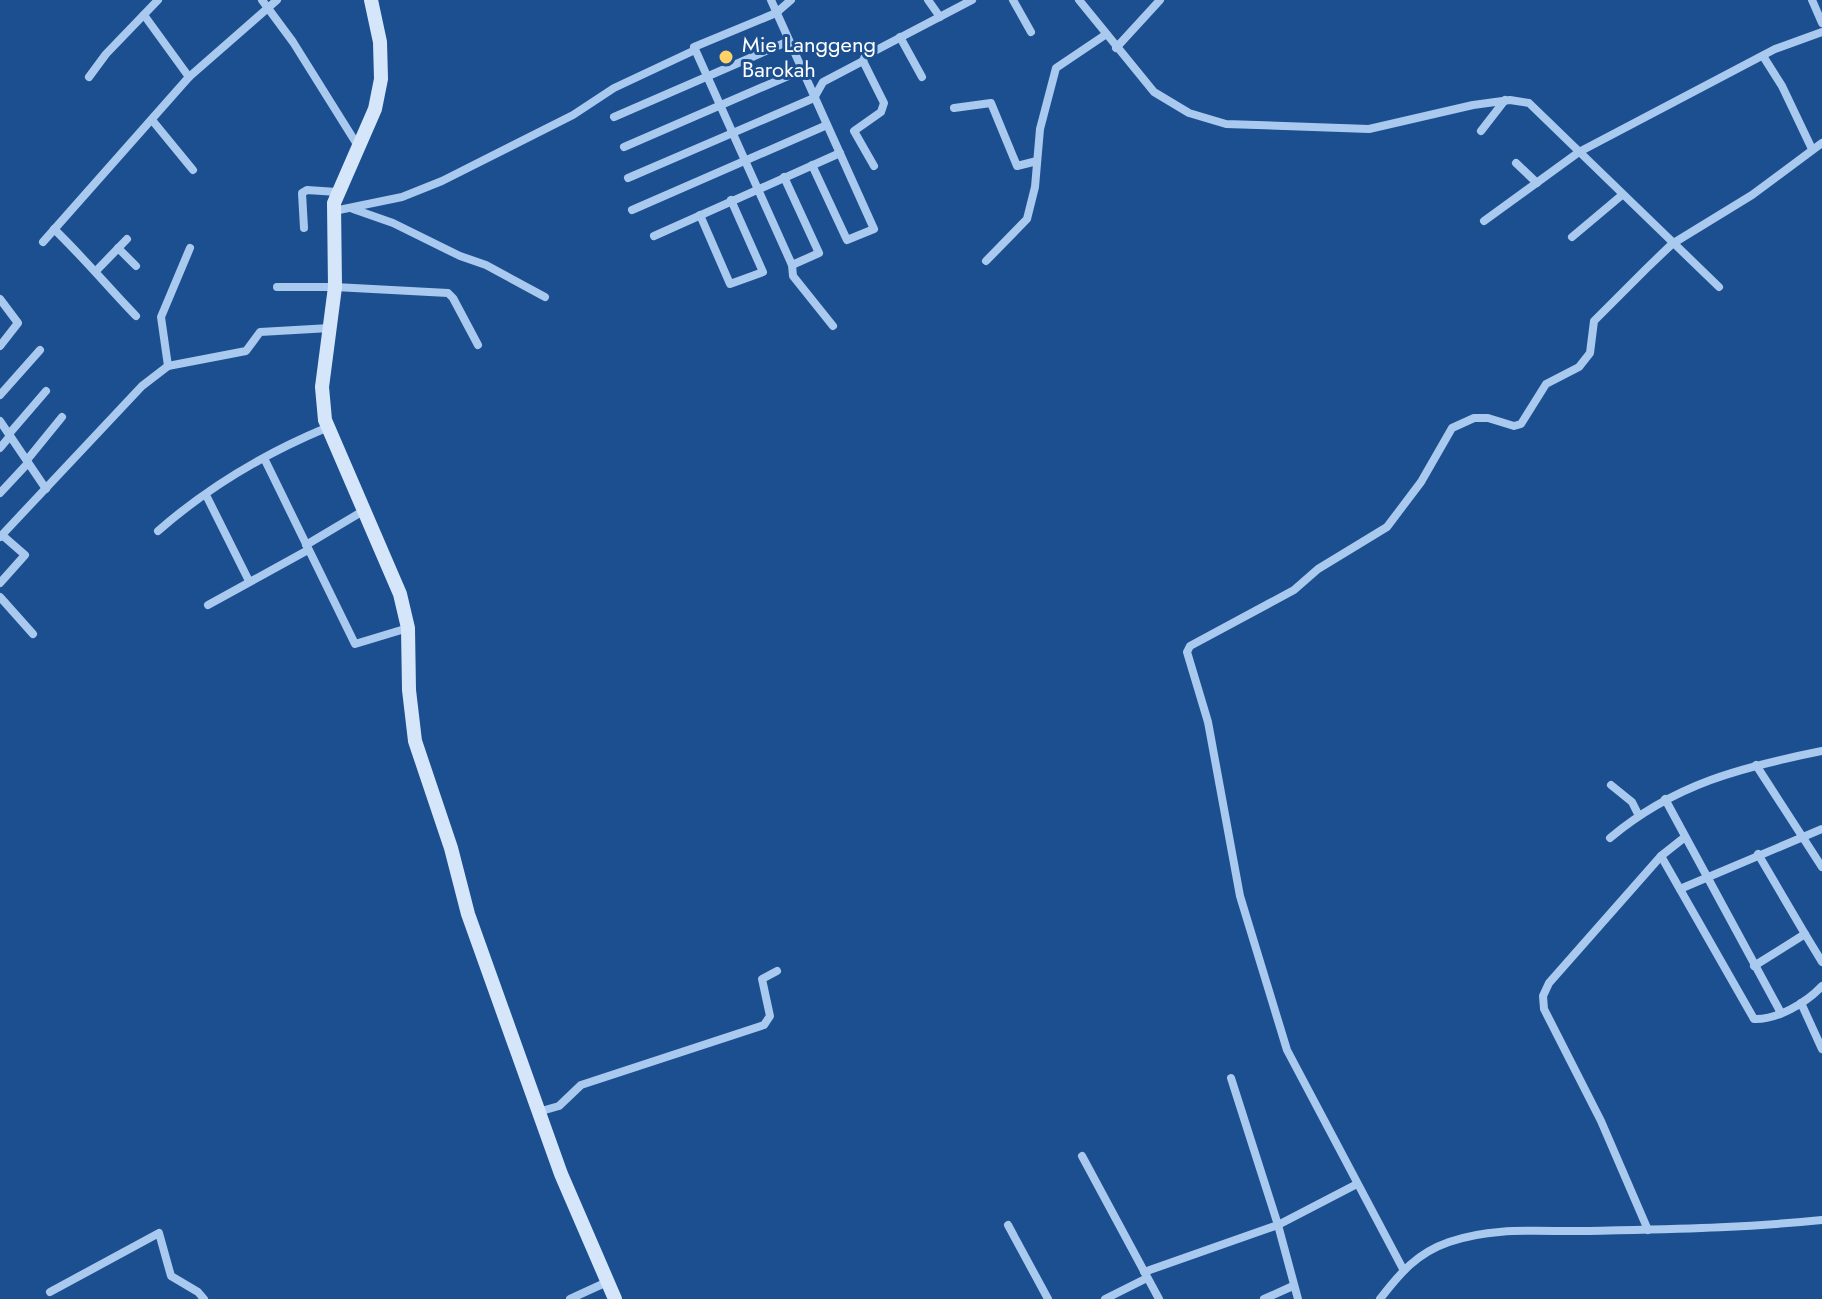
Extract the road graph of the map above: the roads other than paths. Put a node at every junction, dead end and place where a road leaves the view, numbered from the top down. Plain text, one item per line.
1 (158, 0) edge
2 (277, 0) edge
3 (371, 0) edge
4 (771, 0) edge
5 (791, 0) edge
6 (928, 0) edge
7 (972, 0) edge
8 (1013, 0) edge
9 (1079, 0) edge
10 (1160, 0) edge
11 (1812, 0) edge
12 (264, 4) edge
13 (776, 13) junction
14 (144, 15) junction
15 (940, 17) junction
16 (1822, 23) edge
17 (1031, 32) dead end
18 (1822, 32) edge
19 (1105, 35) junction
20 (900, 37) junction
21 (789, 41) junction
22 (1116, 48) junction
23 (695, 50) junction
24 (1763, 56) junction
25 (863, 61) junction
26 (802, 70) junction
27 (707, 75) junction
28 (89, 77) dead end
29 (189, 77) junction
30 (922, 77) dead end
31 (814, 98) junction
32 (1505, 100) junction
33 (719, 103) junction
34 (954, 108) dead end
35 (614, 117) dead end
36 (152, 120) junction
37 (827, 125) junction
38 (1481, 131) dead end
39 (732, 132) junction
40 (1822, 143) edge
41 (358, 147) junction
42 (624, 147) dead end
43 (1812, 149) junction
44 (1579, 152) junction
45 (840, 153) junction
46 (745, 160) junction
47 (1037, 161) junction
48 (1516, 163) dead end
49 (812, 165) junction
50 (874, 166) dead end
51 (193, 170) dead end
52 (784, 177) junction
53 (628, 178) dead end
54 (1537, 183) junction
55 (758, 188) junction
56 (337, 192) junction
57 (1622, 195) junction
58 (731, 200) junction
59 (352, 209) junction
60 (632, 210) dead end
61 (333, 211) junction
62 (700, 215) junction
63 (1484, 221) dead end
64 (304, 228) dead end
65 (54, 229) junction
66 (654, 236) dead end
67 (1572, 237) dead end
68 (127, 239) dead end
69 (43, 242) dead end
70 (1672, 244) junction
71 (118, 248) junction
72 (190, 248) dead end
73 (986, 261) dead end
74 (792, 265) junction
75 (136, 266) dead end
76 (97, 270) junction
77 (277, 287) dead end
78 (335, 287) junction
79 (1719, 287) dead end
80 (545, 297) dead end
81 (1, 301) edge
82 (136, 316) dead end
83 (833, 326) dead end
84 (330, 328) junction
85 (478, 345) dead end
86 (0, 346) edge
87 (40, 350) dead end
88 (168, 366) junction
89 (46, 391) dead end
90 (0, 395) edge
91 (62, 417) dead end
92 (0, 421) edge
93 (326, 428) junction
94 (10, 435) junction
95 (0, 448) edge
96 (264, 458) junction
97 (28, 461) junction
98 (46, 489) junction
99 (0, 493) edge
100 (206, 495) junction
101 (363, 511) junction
102 (158, 531) dead end
103 (1, 536) edge
104 (307, 547) junction
105 (249, 581) junction
106 (0, 583) edge
107 (0, 597) edge
108 (208, 605) dead end
109 (408, 628) junction
110 (33, 634) dead end
111 (1822, 751) edge
112 (1756, 765) junction
113 (1611, 785) dead end
114 (1665, 799) junction
115 (1638, 814) junction
116 (1822, 829) edge
117 (1804, 836) junction
118 (1685, 837) junction
119 (1610, 838) dead end
120 (1758, 854) junction
121 (1661, 856) junction
122 (1822, 867) edge
123 (1708, 875) junction
124 (1680, 889) junction
125 (1805, 934) junction
126 (1822, 962) edge
127 (1754, 966) junction
128 (777, 971) dead end
129 (1822, 986) edge
130 (1801, 1003) junction
131 (1781, 1013) junction
132 (1822, 1049) edge
133 (1231, 1078) dead end
134 (538, 1112) junction
135 (1082, 1156) dead end
136 (1357, 1184) junction
137 (1822, 1220) edge
138 (1008, 1225) dead end
139 (1278, 1225) junction
140 (1648, 1230) junction
141 (1403, 1269) junction
142 (1145, 1275) junction
143 (607, 1282) junction
144 (1293, 1286) junction
145 (50, 1292) dead end
146 (204, 1299) edge
147 (570, 1299) edge
148 (615, 1299) edge
149 (1048, 1299) edge
150 (1105, 1299) edge
151 (1159, 1299) edge
152 (1264, 1299) edge
153 (1298, 1299) edge
154 (1380, 1299) edge

1 - 14 street
2 - 12 street
3 - 41 main road
4 - 13 street
5 - 13 street
6 - 15 street
7 - 15 street
8 - 17 street
9 - 19 street
10 - 22 street
11 - 16 street
12 - 29 street
12 - 41 street
13 - 21 street
13 - 23 street
14 - 28 street
14 - 29 street
15 - 20 street
18 - 24 street
19 - 22 street
19 - 47 street
20 - 25 street
20 - 30 street
21 - 26 street
21 - 27 street
22 - 32 street
23 - 27 street
23 - 59 street
24 - 43 street
24 - 44 street
25 - 31 street
25 - 50 street
26 - 31 street
26 - 33 street
27 - 33 street
27 - 35 street
29 - 36 street
31 - 37 street
31 - 39 street
32 - 38 street
32 - 44 street
33 - 39 street
33 - 42 street
34 - 47 street
36 - 51 street
36 - 65 street
37 - 45 street
37 - 46 street
39 - 46 street
39 - 53 street
40 - 43 street
41 - 56 main road
43 - 70 street
44 - 54 street
44 - 57 street
45 - 49 street
45 - 49 street
46 - 55 street
46 - 60 street
47 - 73 street
48 - 54 street
49 - 52 street
52 - 55 street
52 - 74 street
54 - 63 street
55 - 58 street
55 - 74 street
56 - 61 main road
56 - 64 street
57 - 67 street
57 - 70 street
58 - 62 street
58 - 62 street
59 - 61 street
59 - 80 street
61 - 78 main road
62 - 66 street
65 - 69 street
65 - 76 street
68 - 71 street
70 - 79 street
70 - 136 street
71 - 75 street
71 - 76 street
72 - 88 street
74 - 83 street
76 - 82 street
77 - 78 street
78 - 84 main road
78 - 85 street
81 - 86 street
84 - 88 street
84 - 93 main road
87 - 90 street
88 - 98 street
89 - 94 street
91 - 97 street
92 - 94 street
93 - 96 street
93 - 101 main road
94 - 95 street
94 - 97 street
96 - 100 street
96 - 104 street
97 - 98 street
97 - 99 street
98 - 103 street
100 - 102 street
100 - 105 street
101 - 104 street
101 - 109 main road
103 - 106 street
104 - 105 street
104 - 109 street
105 - 108 street
107 - 110 street
109 - 134 main road
111 - 112 street
112 - 114 street
112 - 117 street
113 - 115 street
114 - 115 street
114 - 118 street
115 - 119 street
116 - 117 street
117 - 120 street
117 - 122 street
118 - 121 street
118 - 123 street
120 - 123 street
120 - 125 street
121 - 124 street
121 - 140 street
123 - 124 street
123 - 127 street
124 - 131 street
125 - 126 street
125 - 127 street
127 - 131 street
128 - 134 street
129 - 130 street
130 - 131 street
130 - 132 street
133 - 139 street
134 - 143 main road
135 - 142 street
136 - 139 street
136 - 141 street
137 - 140 street
138 - 149 street
139 - 142 street
139 - 144 street
140 - 141 street
141 - 154 street
142 - 150 street
142 - 151 street
143 - 147 street
143 - 148 main road
144 - 152 street
144 - 153 street
145 - 146 street

